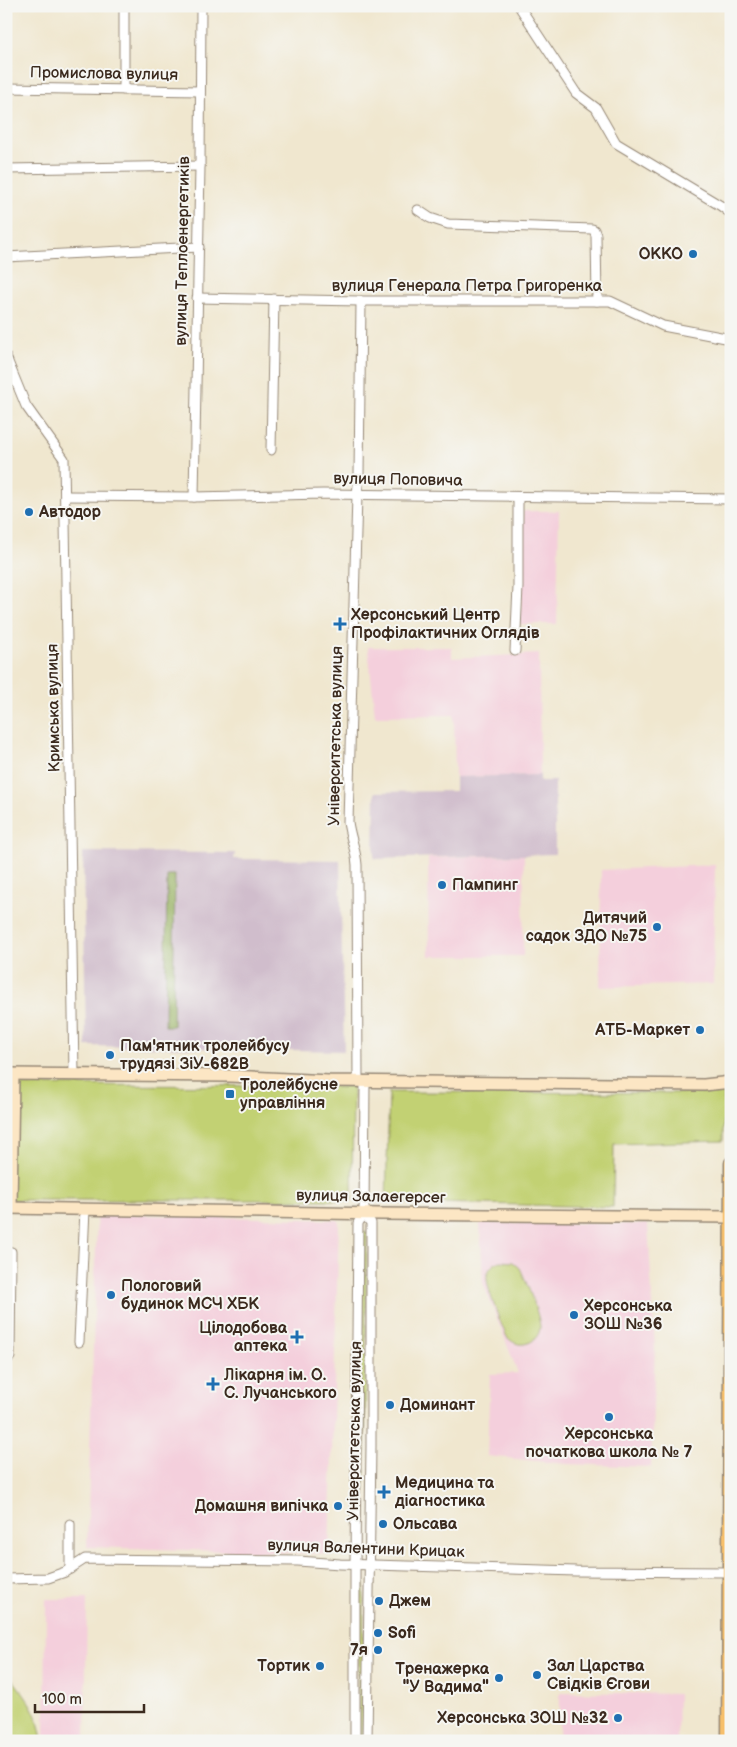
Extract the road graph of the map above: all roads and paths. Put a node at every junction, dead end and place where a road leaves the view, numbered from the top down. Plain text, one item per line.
1 (124, 6) edge
2 (201, 6) edge
3 (519, 6) edge
4 (6, 88) edge
5 (124, 90) junction
6 (200, 91) junction
7 (200, 166) junction
8 (6, 169) edge
9 (418, 210) dead end
10 (729, 212) dead end
11 (199, 247) junction
12 (6, 257) edge
13 (197, 298) junction
14 (274, 299) junction
15 (361, 301) junction
16 (597, 301) junction
17 (731, 339) edge
18 (6, 357) edge
19 (271, 450) dead end
20 (357, 495) junction
21 (66, 496) junction
22 (194, 496) junction
23 (518, 496) junction
24 (731, 499) edge
25 (515, 651) dead end
26 (10, 1074) edge
27 (74, 1074) junction
28 (362, 1081) junction
29 (731, 1082) edge
30 (731, 1163) edge
31 (9, 1208) edge
32 (86, 1208) junction
33 (364, 1214) junction
34 (730, 1216) edge
35 (6, 1252) edge
36 (79, 1342) dead end
37 (6, 1360) edge
38 (70, 1524) dead end
39 (355, 1564) junction
40 (368, 1564) junction
41 (70, 1569) junction
42 (6, 1578) edge
43 (729, 1579) edge
44 (355, 1741) edge
45 (367, 1741) edge
46 (728, 1741) edge

1 - 5 street
2 - 6 street, вулиця Теплоенергетиків
3 - 10 street
4 - 5 street, Промислова вулиця
5 - 6 street, Промислова вулиця
6 - 7 street, вулиця Теплоенергетиків
7 - 8 street
7 - 11 street, вулиця Теплоенергетиків
9 - 16 street
11 - 12 street
11 - 13 street, вулиця Теплоенергетиків
13 - 14 street, вулиця Генерала Петра Григоренка
13 - 22 street, вулиця Теплоенергетиків
14 - 15 street, вулиця Генерала Петра Григоренка
14 - 19 street
15 - 16 street, вулиця Генерала Петра Григоренка
15 - 20 street, Університетська вулиця
16 - 17 street, вулиця Генерала Петра Григоренка
18 - 21 street, Кримська вулиця
20 - 22 street, вулиця Поповича
20 - 23 street, вулиця Поповича
20 - 28 street, Університетська вулиця
21 - 22 street, вулиця Поповича
21 - 27 street, Кримська вулиця
23 - 24 street, вулиця Поповича
23 - 25 street
26 - 27 main road, вулиця Залаегерсег
26 - 31 main road, вулиця Залаегерсег
27 - 28 main road, вулиця Залаегерсег
28 - 29 main road, вулиця Залаегерсег
28 - 33 street, Університетська вулиця
30 - 34 main road
31 - 32 main road, вулиця Залаегерсег
32 - 33 main road, вулиця Залаегерсег
32 - 36 street
33 - 34 main road, вулиця Залаегерсег
33 - 39 street, Університетська вулиця
33 - 40 street, Університетська вулиця
34 - 43 main road
35 - 37 street
38 - 41 street
39 - 40 street, вулиця Валентини Крицак
39 - 41 street, вулиця Валентини Крицак
39 - 44 street, Університетська вулиця
40 - 43 street, вулиця Валентини Крицак
40 - 45 street, Університетська вулиця
41 - 42 street, вулиця Валентини Крицак
43 - 46 main road

